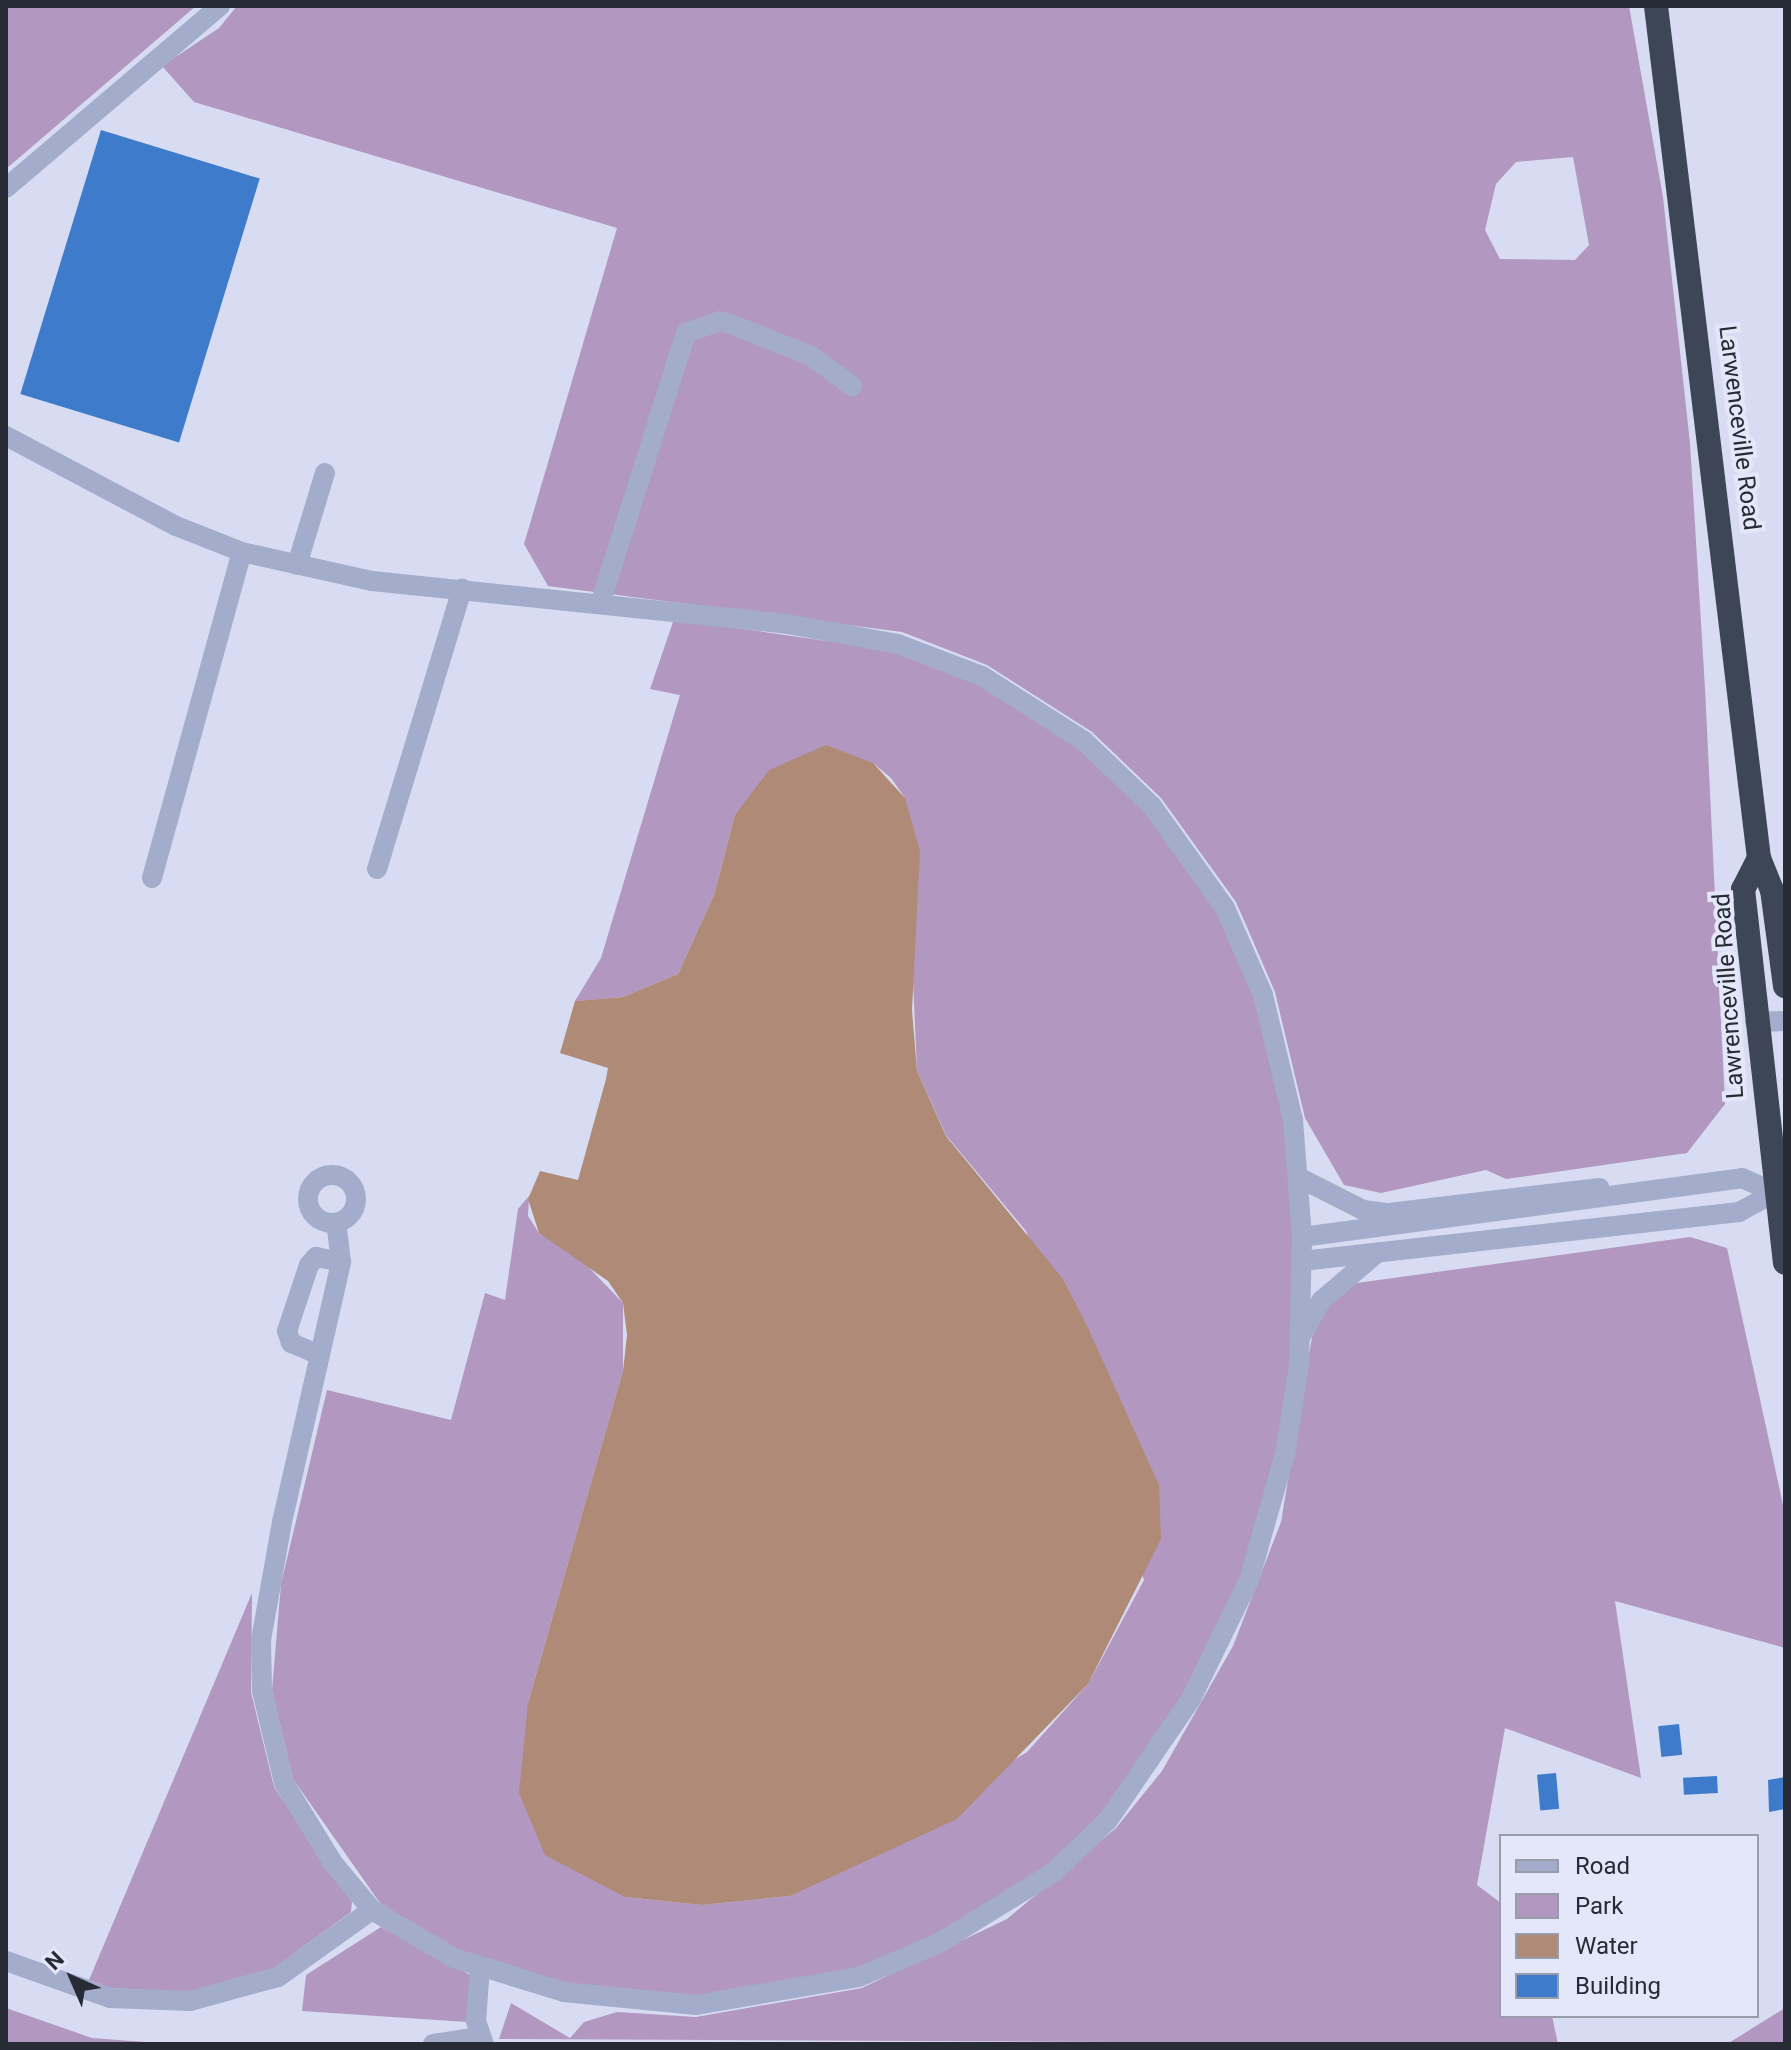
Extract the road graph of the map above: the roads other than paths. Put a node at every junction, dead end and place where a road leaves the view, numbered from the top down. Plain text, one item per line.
1 (220, 6) edge
2 (1656, 6) edge
3 (6, 188) edge
4 (852, 386) dead end
5 (6, 436) edge
6 (325, 473) dead end
7 (242, 552) junction
8 (297, 565) junction
9 (462, 589) junction
10 (600, 604) junction
11 (1759, 858) junction
12 (377, 869) dead end
13 (152, 878) dead end
14 (1785, 986) edge
15 (1785, 1021) edge
16 (1755, 1022) junction
17 (1298, 1177) junction
18 (1776, 1188) edge
19 (1613, 1192) junction
20 (1443, 1219) junction
21 (1617, 1222) junction
22 (336, 1223) dead end
23 (1302, 1237) junction
24 (1446, 1244) junction
25 (1378, 1253) junction
26 (1302, 1261) junction
27 (341, 1262) junction
28 (1785, 1263) edge
29 (1300, 1337) junction
30 (315, 1353) junction
31 (372, 1910) junction
32 (6, 1961) edge
33 (480, 1968) junction
34 (482, 2040) edge
35 (433, 2044) edge

1 - 3 street
2 - 11 highway, Larwenceville Road
4 - 10 street
5 - 7 street
6 - 8 street
7 - 8 street
7 - 13 street
8 - 9 street
9 - 10 street
9 - 12 street
10 - 17 street
11 - 14 highway, Lawrenceville Road
11 - 16 highway, Lawrenceville Road
15 - 16 street
16 - 18 highway, Lawrenceville Road
17 - 19 street
17 - 23 street
18 - 19 street
18 - 21 street
18 - 28 highway, Lawrenceville Road
19 - 20 street
19 - 21 street
20 - 23 street
20 - 24 street
21 - 24 street
22 - 27 street
23 - 26 street
24 - 25 street
25 - 26 street
25 - 29 street
26 - 29 street
27 - 30 street
27 - 30 street
29 - 33 street
30 - 31 street
31 - 32 street
31 - 33 street
33 - 34 street
34 - 35 street

